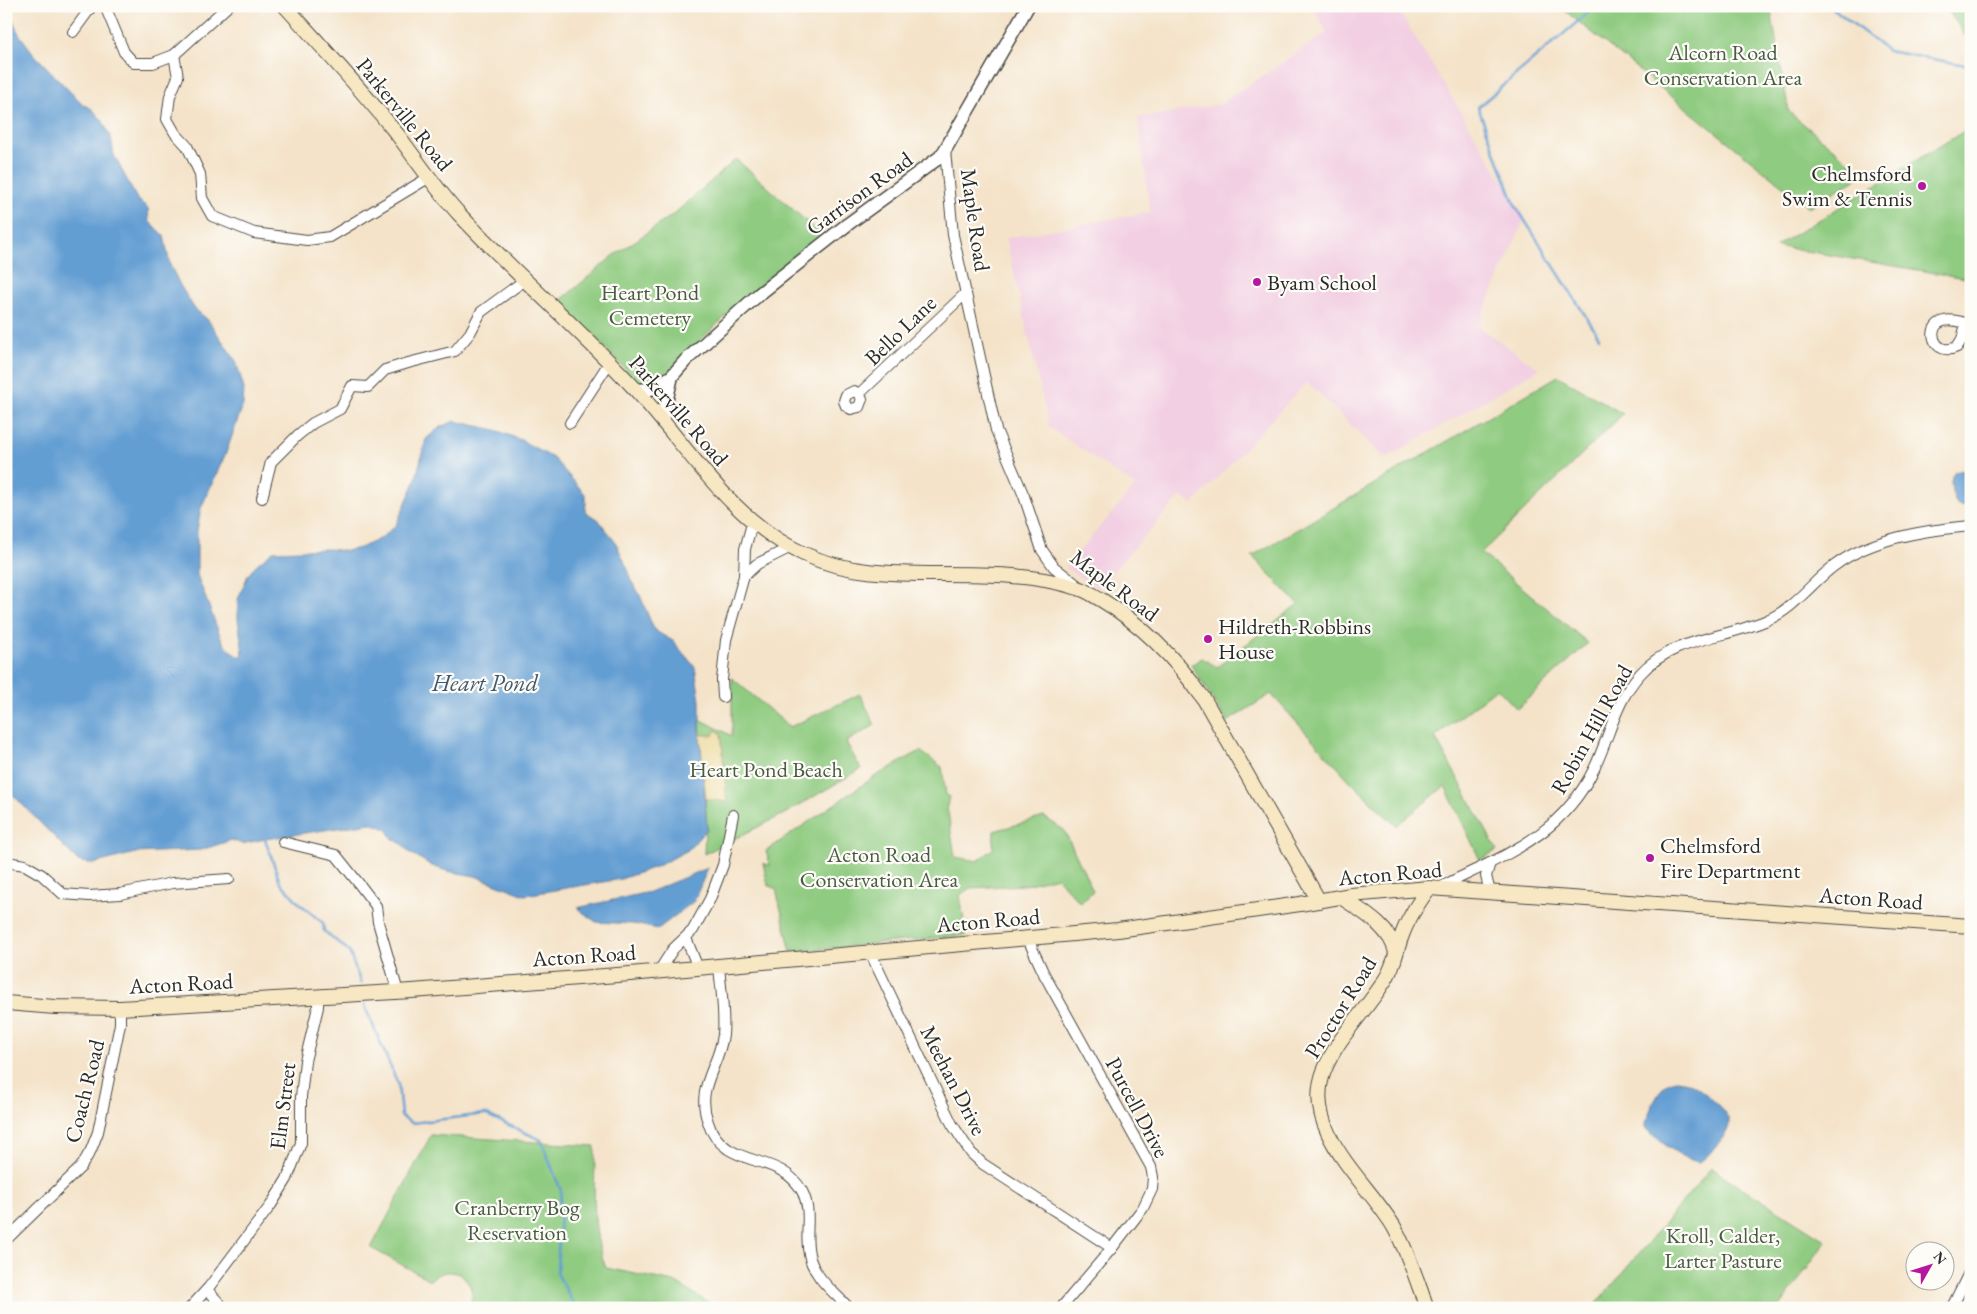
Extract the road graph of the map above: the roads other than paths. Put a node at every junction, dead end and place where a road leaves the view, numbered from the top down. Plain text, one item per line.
1 (92, 6) edge
2 (105, 6) edge
3 (228, 6) edge
4 (285, 6) edge
5 (1028, 6) edge
6 (73, 32) dead end
7 (174, 55) junction
8 (945, 150) junction
9 (428, 178) junction
10 (525, 280) junction
11 (966, 293) junction
12 (609, 363) junction
13 (672, 376) junction
14 (636, 390) junction
15 (860, 394) dead end
16 (662, 420) junction
17 (570, 423) dead end
18 (262, 498) dead end
19 (753, 520) junction
20 (1971, 526) edge
21 (791, 547) junction
22 (744, 576) junction
23 (1080, 588) junction
24 (723, 696) dead end
25 (733, 816) dead end
26 (283, 842) dead end
27 (6, 862) edge
28 (1490, 863) junction
29 (228, 879) dead end
30 (1434, 888) junction
31 (1490, 892) junction
32 (1341, 896) junction
33 (1319, 901) junction
34 (1971, 926) edge
35 (1027, 937) junction
36 (686, 938) junction
37 (870, 952) junction
38 (1396, 953) junction
39 (719, 966) junction
40 (698, 968) junction
41 (659, 970) junction
42 (398, 992) junction
43 (318, 997) junction
44 (6, 1003) edge
45 (120, 1008) junction
46 (6, 1240) edge
47 (1112, 1248) junction
48 (1971, 1269) edge
49 (207, 1290) junction
50 (1955, 1306) edge
51 (190, 1308) edge
52 (224, 1308) edge
53 (850, 1308) edge
54 (1060, 1308) edge
55 (1427, 1308) edge

1 - 6 street
2 - 7 street
3 - 7 street
4 - 9 main road, Parkerville Road
5 - 8 street, Garrison Road
7 - 9 street
8 - 11 street, Maple Road
8 - 13 street, Garrison Road
9 - 10 main road, Parkerville Road
10 - 12 main road, Parkerville Road
10 - 18 street
11 - 15 street, Bello Lane
11 - 23 street, Maple Road
12 - 14 main road, Parkerville Road
12 - 17 street
13 - 14 street, Garrison Road
13 - 16 street, Garrison Road
14 - 16 main road, Parkerville Road
16 - 19 main road, Parkerville Road
19 - 21 main road, Parkerville Road
19 - 22 street
20 - 28 street, Robin Hill Road
21 - 22 street
21 - 23 main road, Parkerville Road
22 - 24 street
23 - 33 main road, Maple Road
25 - 36 street
26 - 42 street
27 - 29 street
28 - 30 street, Robin Hill Road
28 - 31 street
30 - 31 main road, Acton Road
30 - 32 main road, Acton Road
30 - 38 main road, Proctor Road
31 - 34 main road, Acton Road
32 - 33 main road, Acton Road
32 - 38 main road
33 - 35 main road, Acton Road
35 - 37 main road, Acton Road
35 - 47 street, Purcell Drive
36 - 40 street
36 - 41 street
37 - 39 main road, Acton Road
37 - 47 street, Meehan Drive
38 - 55 main road, Proctor Road
39 - 40 main road, Acton Road
39 - 53 street
40 - 41 main road, Acton Road
41 - 42 main road, Acton Road
42 - 43 main road, Acton Road
43 - 45 main road, Acton Road
43 - 49 street, Elm Street
44 - 45 main road, Acton Road
45 - 46 street, Coach Road
47 - 54 street, Purcell Drive
48 - 50 street
49 - 51 street, Elm Street
49 - 52 street

